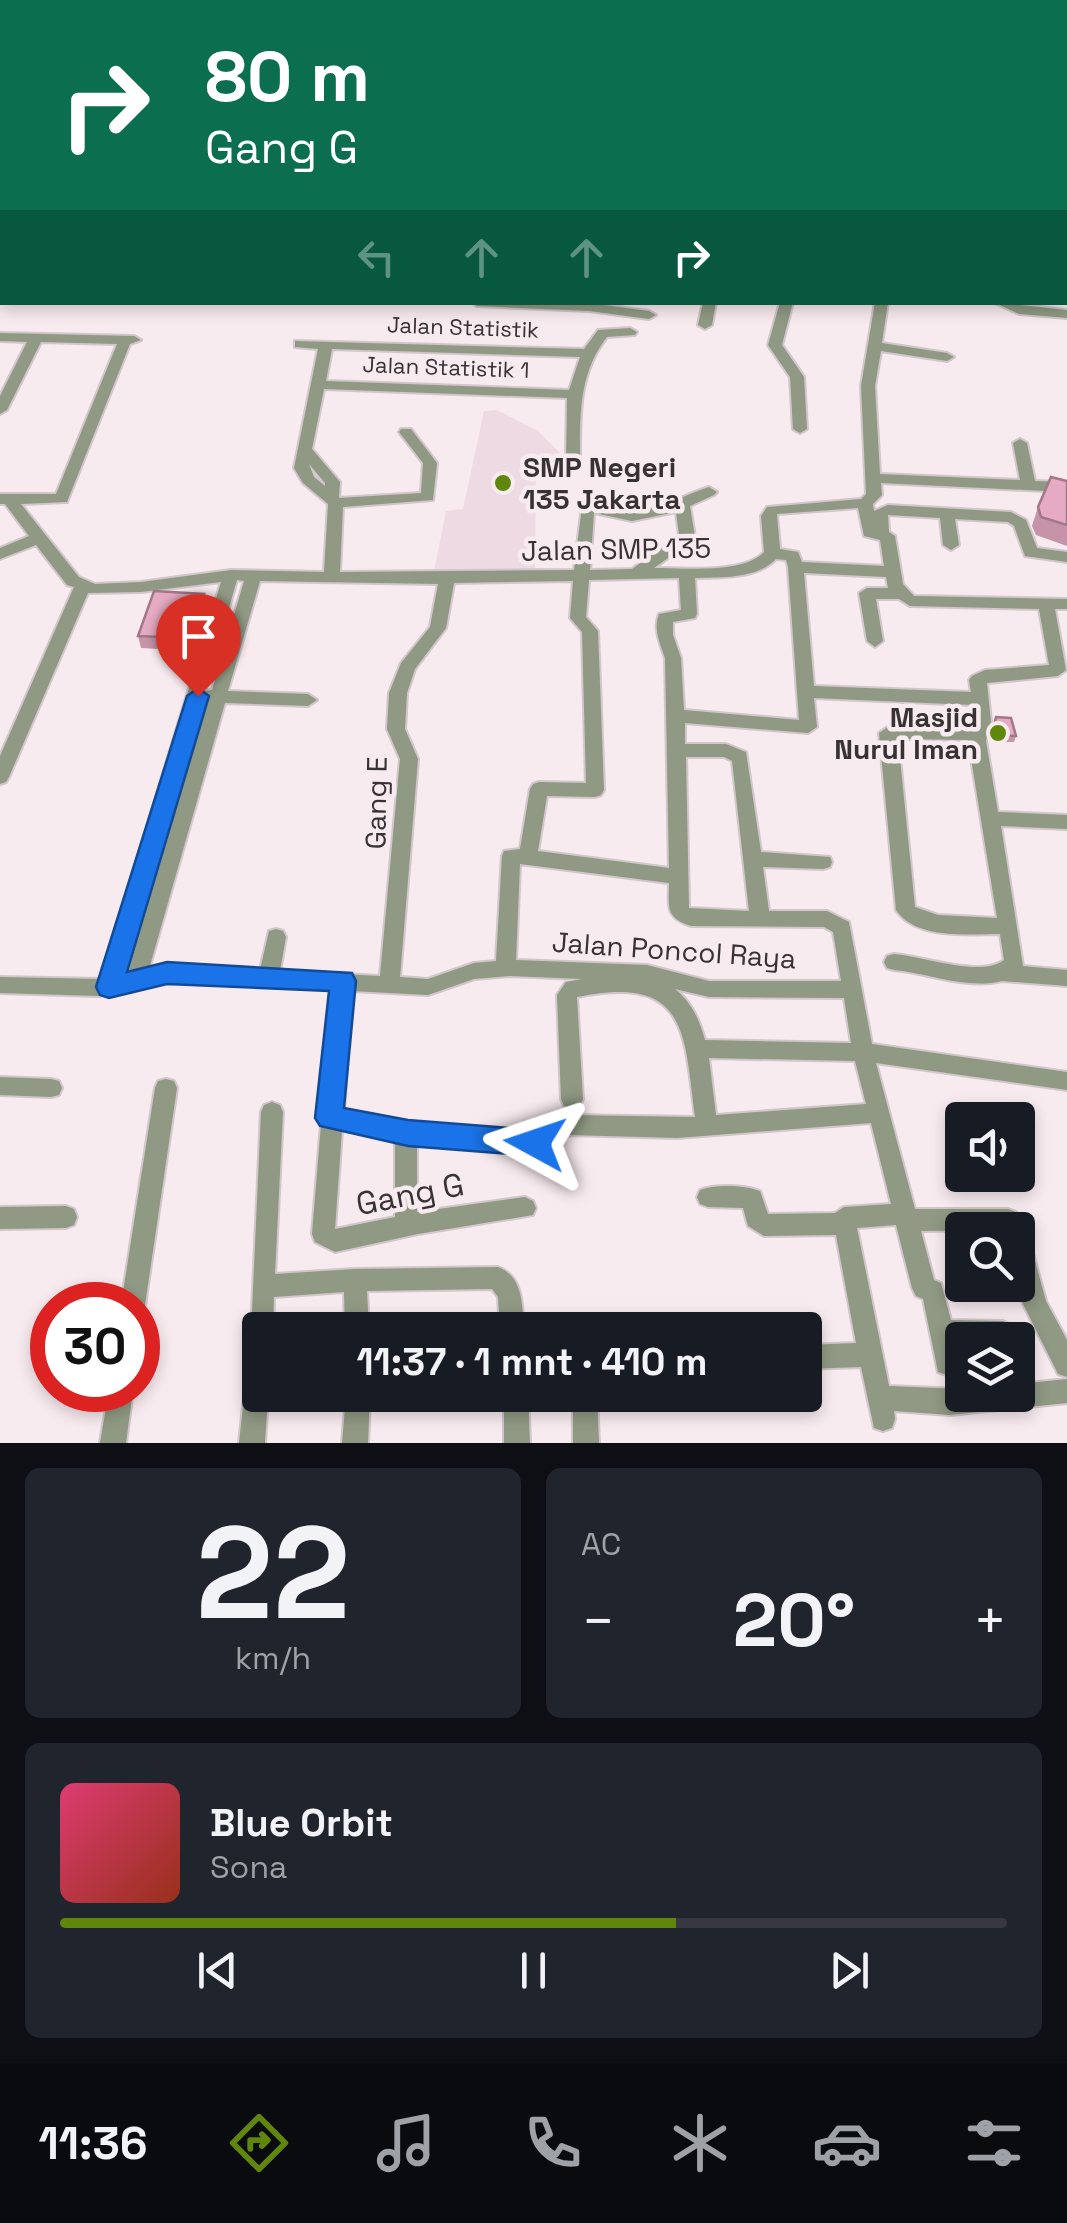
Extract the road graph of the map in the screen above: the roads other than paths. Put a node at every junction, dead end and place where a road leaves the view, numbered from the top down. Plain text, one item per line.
1 (545, 305) edge
2 (709, 305) edge
3 (786, 305) edge
4 (881, 305) edge
5 (1006, 305) edge
6 (1067, 314) edge
7 (644, 318) edge
8 (706, 325) dead end
9 (0, 336) edge
10 (36, 338) junction
11 (300, 344) dead end
12 (326, 345) junction
13 (874, 346) junction
14 (586, 353) junction
15 (947, 357) dead end
16 (318, 386) junction
17 (573, 394) junction
18 (0, 410) edge
19 (800, 429) dead end
20 (406, 432) dead end
21 (1020, 443) dead end
22 (573, 462) dead end
23 (875, 478) junction
24 (1028, 484) junction
25 (1067, 487) edge
26 (709, 492) dead end
27 (4, 499) edge
28 (333, 500) junction
29 (865, 503) junction
30 (682, 504) junction
31 (946, 514) junction
32 (882, 530) dead end
33 (38, 538) junction
34 (951, 545) dead end
35 (772, 553) junction
36 (0, 554) edge
37 (1067, 556) edge
38 (796, 566) junction
39 (892, 572) junction
40 (582, 574) junction
41 (232, 575) junction
42 (634, 575) junction
43 (687, 575) junction
44 (253, 577) junction
45 (332, 578) junction
46 (447, 578) junction
47 (82, 588) junction
48 (899, 594) junction
49 (1046, 603) junction
50 (1067, 604) edge
51 (874, 641) dead end
52 (806, 692) junction
53 (198, 696) junction
54 (218, 697) junction
55 (980, 699) junction
56 (308, 700) dead end
57 (676, 716) junction
58 (976, 734) junction
59 (7, 744) edge
60 (677, 750) junction
61 (0, 777) edge
62 (990, 819) junction
63 (1067, 822) edge
64 (528, 857) junction
65 (752, 859) junction
66 (823, 862) dead end
67 (677, 877) junction
68 (760, 917) junction
69 (1009, 926) junction
70 (276, 937) dead end
71 (894, 962) dead end
72 (506, 968) junction
73 (1004, 973) junction
74 (268, 977) junction
75 (1067, 978) edge
76 (136, 979) junction
77 (343, 981) junction
78 (0, 985) edge
79 (389, 985) junction
80 (109, 987) junction
81 (851, 990) junction
82 (698, 1049) junction
83 (863, 1052) junction
84 (1067, 1081) edge
85 (0, 1086) edge
86 (51, 1088) dead end
87 (166, 1088) dead end
88 (572, 1099) dead end
89 (272, 1112) dead end
90 (879, 1113) junction
91 (330, 1118) junction
92 (707, 1126) junction
93 (406, 1132) junction
94 (708, 1197) dead end
95 (524, 1208) dead end
96 (66, 1216) dead end
97 (905, 1217) junction
98 (0, 1218) edge
99 (945, 1218) edge
100 (845, 1224) junction
101 (406, 1226) junction
102 (355, 1280) junction
103 (137, 1282) edge
104 (264, 1286) junction
105 (1034, 1302) edge
106 (262, 1312) edge
107 (356, 1312) edge
108 (511, 1312) edge
109 (941, 1332) junction
110 (945, 1332) edge
111 (945, 1353) edge
112 (870, 1355) junction
113 (822, 1356) edge
114 (1067, 1365) edge
115 (1067, 1391) edge
116 (117, 1412) edge
117 (254, 1412) edge
118 (357, 1412) edge
119 (516, 1412) edge
120 (585, 1412) edge
121 (112, 1443) edge
122 (252, 1443) edge
123 (355, 1443) edge
124 (517, 1443) edge
125 (586, 1443) edge

1 - 7 street
2 - 8 street
3 - 19 street
4 - 13 street
5 - 6 street
7 - 14 street
9 - 10 street
10 - 18 street
10 - 27 street
11 - 12 street, Jalan Statistik
12 - 14 street, Jalan Statistik
12 - 16 street
13 - 15 street
13 - 23 street
14 - 17 street
16 - 17 street, Jalan Statistik 1
16 - 28 street
17 - 22 street
20 - 28 street
21 - 24 street
23 - 24 street
23 - 29 street
24 - 25 street
26 - 30 street
27 - 33 street
28 - 45 street
29 - 35 street
29 - 39 street
30 - 40 street
30 - 42 street
31 - 32 street
31 - 34 street
31 - 37 street
33 - 36 street
33 - 47 street
35 - 38 street
35 - 43 street, Jalan SMP 135
38 - 39 street
38 - 52 street
39 - 48 street
40 - 42 street, Jalan SMP 135
40 - 46 street, Jalan SMP 135
40 - 64 street
41 - 44 street, Jalan SMP 135
41 - 47 street, Jalan SMP 135
41 - 53 street
42 - 43 street, Jalan SMP 135
43 - 57 street
44 - 45 street, Jalan SMP 135
44 - 54 street
45 - 46 street, Jalan SMP 135
46 - 79 street, Gang E
47 - 59 street
48 - 49 street
48 - 51 street
49 - 50 street
49 - 55 street
52 - 55 street
52 - 57 street
53 - 54 street
53 - 80 street
54 - 56 street
54 - 76 street
55 - 58 street
57 - 60 street
58 - 62 street
58 - 69 street
59 - 61 street
60 - 65 street
60 - 67 street
62 - 63 street
62 - 69 street
64 - 67 street
64 - 72 street
65 - 66 street
65 - 68 street
67 - 68 street
68 - 81 street
69 - 73 street
70 - 74 street
71 - 73 street
72 - 79 street, Jalan Poncol Raya
72 - 81 street, Jalan Poncol Raya
73 - 75 street
74 - 76 street, Jalan Poncol Raya
74 - 77 street, Jalan Poncol Raya
76 - 80 street, Jalan Poncol Raya
77 - 79 street, Jalan Poncol Raya
77 - 91 street, Gang G
78 - 80 street, Jalan Poncol Raya
81 - 83 street
82 - 83 street
82 - 88 street
82 - 92 street
83 - 84 street
83 - 90 street
85 - 86 street
87 - 103 street
89 - 104 street
90 - 92 street
90 - 97 street
91 - 93 street
91 - 101 street, Gang G
92 - 93 street
93 - 101 street
94 - 100 street
95 - 101 street, Gang G
96 - 98 street
97 - 99 street
97 - 100 street
97 - 109 street
100 - 112 street
102 - 104 street
102 - 107 street
102 - 108 street
104 - 106 street
105 - 114 street
109 - 110 street
109 - 111 street
112 - 113 street
112 - 115 street
116 - 121 street
117 - 122 street
118 - 123 street
119 - 124 street
120 - 125 street

